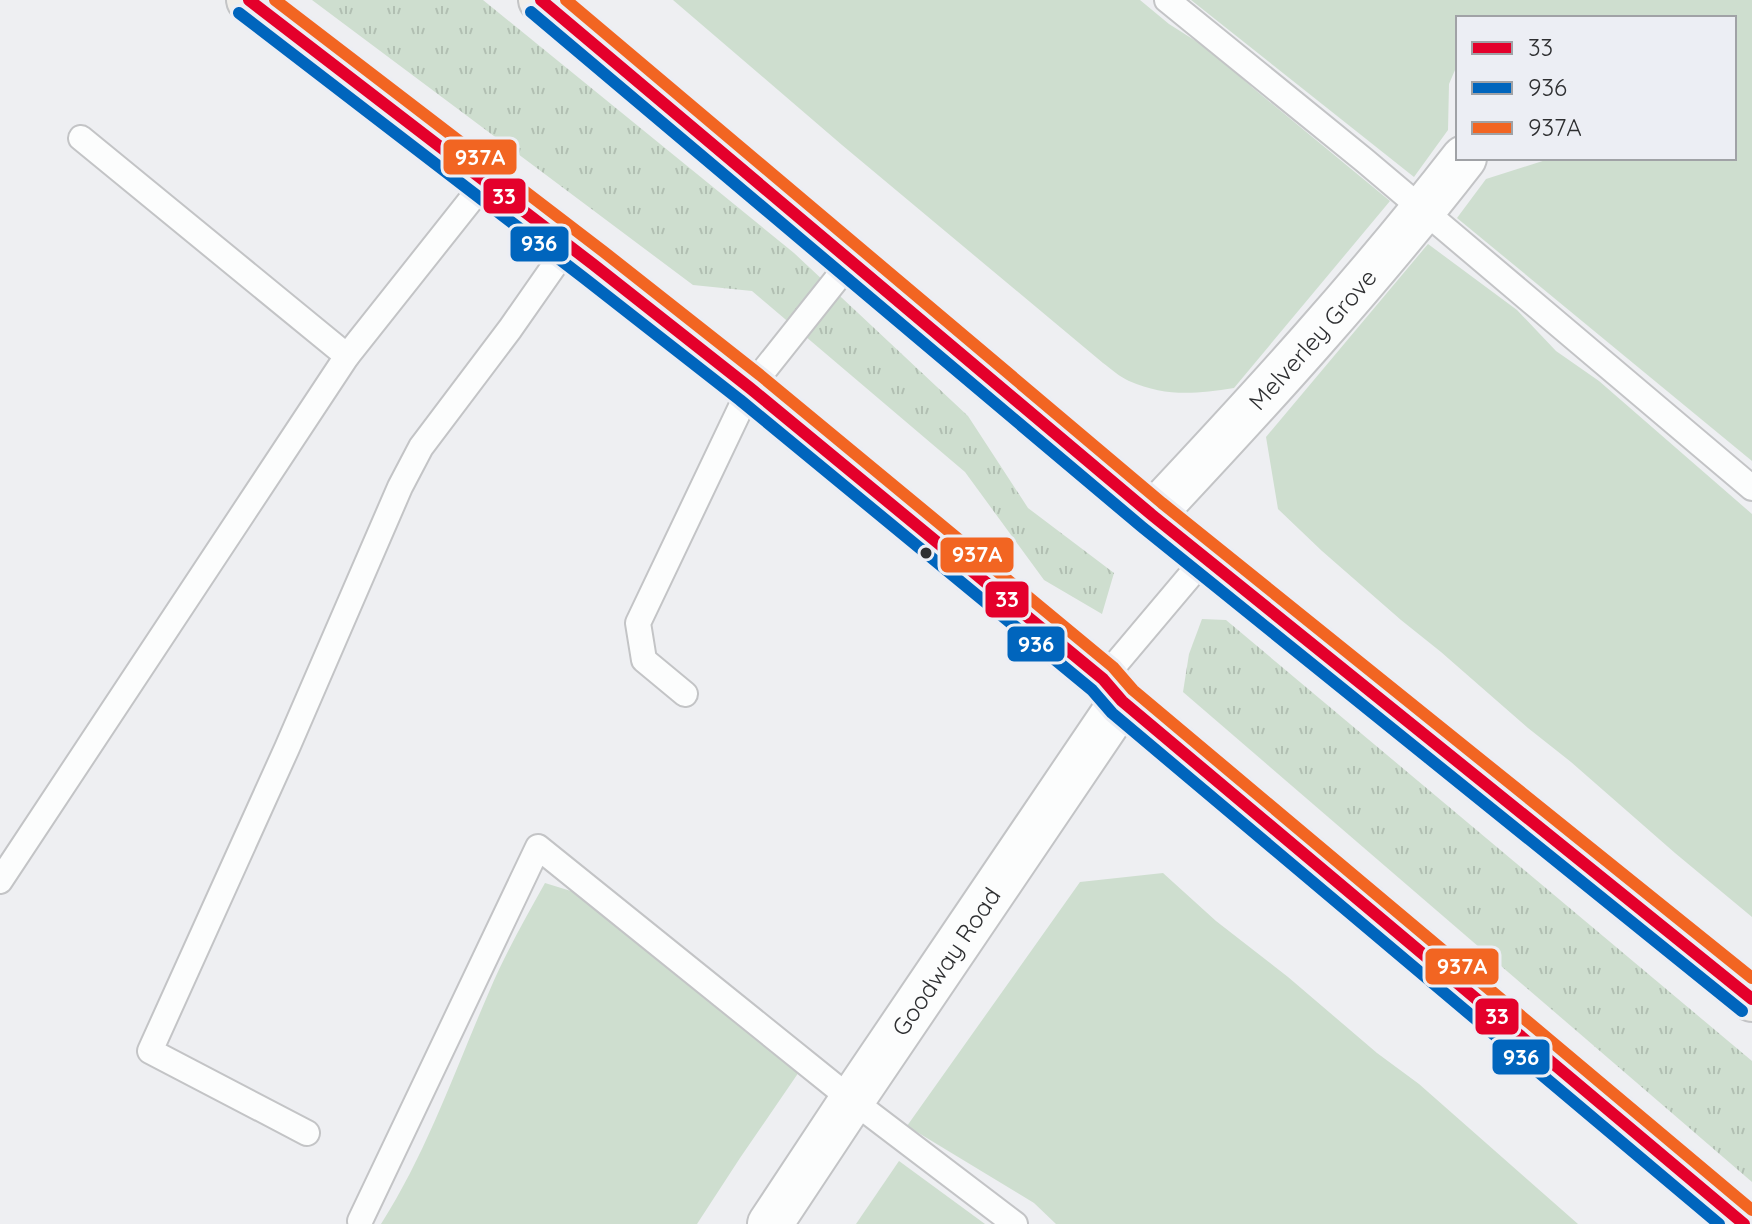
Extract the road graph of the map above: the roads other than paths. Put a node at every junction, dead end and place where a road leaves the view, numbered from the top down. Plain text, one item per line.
1 (249, 0) edge
2 (541, 0) edge
3 (1167, 0) edge
4 (81, 138) dead end
5 (1462, 160) edge
6 (485, 182) junction
7 (1423, 211) junction
8 (568, 246) junction
9 (851, 261) junction
10 (347, 356) junction
11 (750, 388) junction
12 (1752, 488) edge
13 (1152, 515) junction
14 (1205, 558) junction
15 (1113, 690) junction
16 (685, 694) dead end
17 (1, 878) edge
18 (1752, 999) edge
19 (852, 1100) junction
20 (307, 1133) dead end
21 (360, 1221) dead end
22 (770, 1224) edge
23 (1015, 1224) edge
24 (1744, 1224) edge

1 - 6 main road
2 - 9 main road
3 - 7 lane
4 - 10 lane
5 - 7 street, Melverley Grove
6 - 8 main road
6 - 10 lane
7 - 12 lane
7 - 13 street, Melverley Grove
8 - 11 main road
8 - 20 lane
9 - 11 lane
9 - 13 main road
10 - 17 lane
11 - 15 main road
11 - 16 lane
13 - 14 main road
14 - 15 lane
14 - 18 main road
15 - 19 street, Goodway Road
15 - 24 main road
19 - 21 lane
19 - 22 street, Goodway Road
19 - 23 lane

